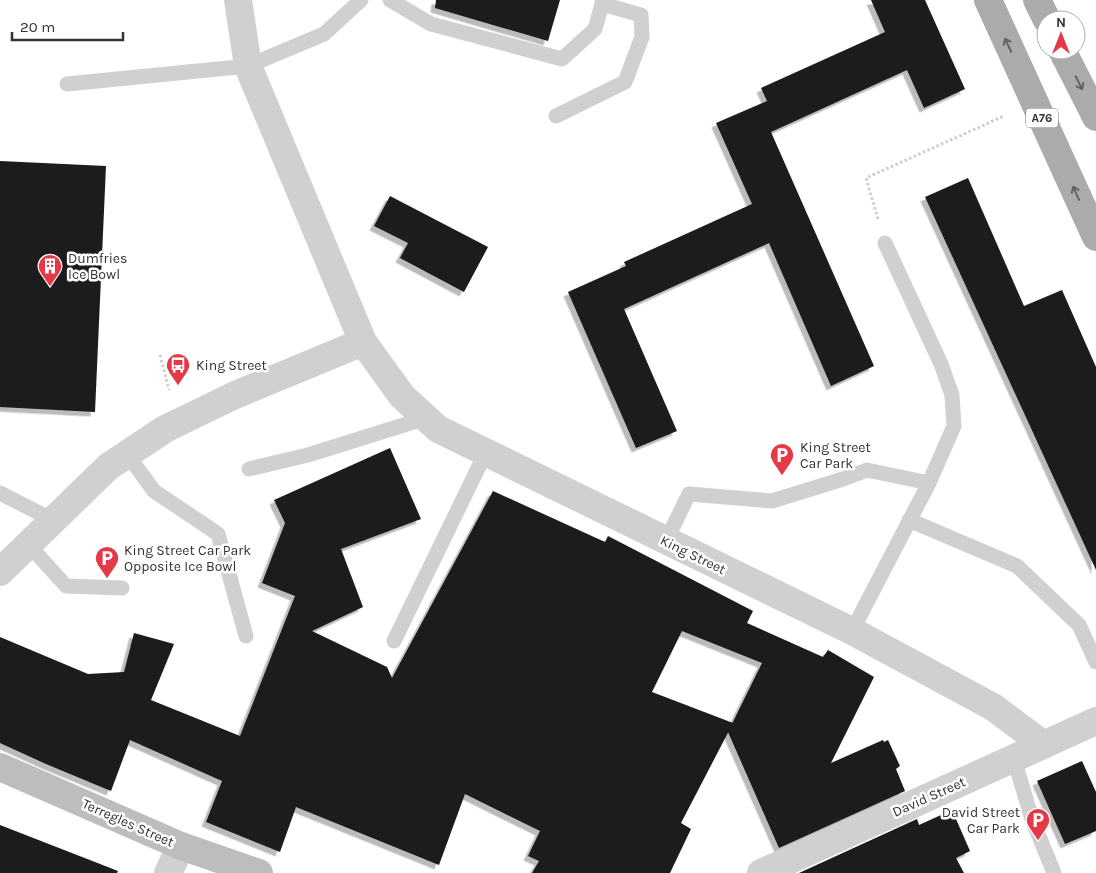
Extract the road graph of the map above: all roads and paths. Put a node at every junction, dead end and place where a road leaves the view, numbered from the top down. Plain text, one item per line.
1 (238, 0) edge
2 (361, 0) edge
3 (390, 0) edge
4 (988, 0) edge
5 (602, 2) edge
6 (1067, 60) edge
7 (248, 66) junction
8 (68, 84) dead end
9 (1035, 103) junction
10 (556, 116) dead end
11 (1096, 117) edge
12 (1096, 237) edge
13 (885, 244) joint
14 (363, 342) junction
15 (426, 418) junction
16 (486, 452) junction
17 (127, 454) junction
18 (249, 469) dead end
19 (929, 483) junction
20 (0, 493) edge
21 (52, 520) junction
22 (909, 520) junction
23 (666, 541) junction
24 (28, 544) junction
25 (0, 572) edge
26 (122, 588) dead end
27 (852, 632) junction
28 (246, 636) dead end
29 (394, 641) dead end
30 (1096, 662) edge
31 (1095, 725) edge
32 (1044, 745) junction
33 (1014, 759) junction
34 (0, 767) edge
35 (181, 846) junction
36 (168, 873) edge
37 (259, 873) edge
38 (762, 873) edge
39 (1054, 873) edge

1 - 7 street, King Street
2 - 7 lane
3 - 5 lane
9 -> 4 main road, A76
5 - 10 lane
6 -> 11 main road
7 - 8 lane
7 - 14 street, King Street
12 -> 9 main road, A76
9 - 13 path
13 - 19 lane
14 - 15 street, King Street
14 - 17 street
15 - 16 street, King Street
15 - 18 lane
16 - 23 street, King Street
16 - 29 lane
17 - 21 street
17 - 28 lane
19 - 22 lane
19 - 23 lane
20 - 21 lane
21 - 24 street
22 - 27 lane
22 - 30 lane
23 - 27 street, King Street
24 - 25 street
24 - 26 lane
27 - 32 street, King Street
31 - 32 street, David Street
32 - 33 street, David Street
33 - 38 street, David Street
33 - 39 lane
34 - 35 street, Terregles Street
35 - 36 street
35 - 37 street, Terregles Street

